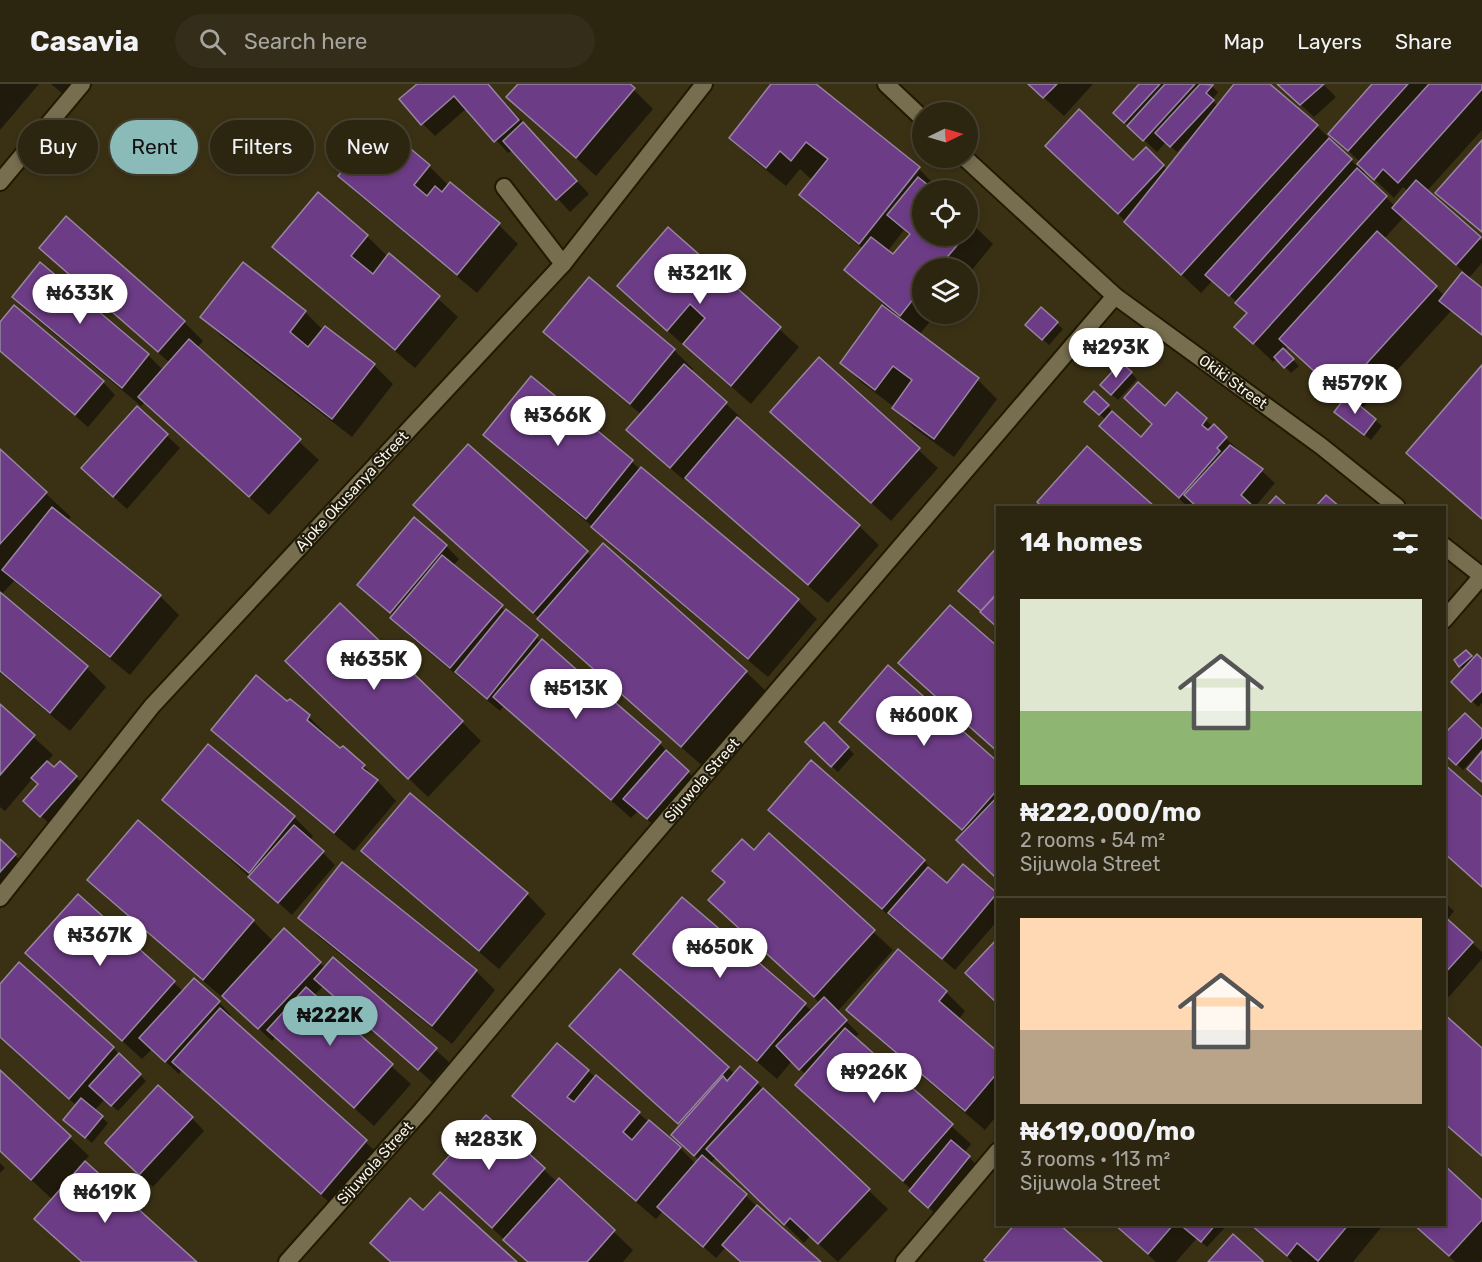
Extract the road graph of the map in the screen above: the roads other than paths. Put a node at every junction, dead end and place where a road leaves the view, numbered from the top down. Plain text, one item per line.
1 (82, 84) edge
2 (704, 84) edge
3 (886, 84) edge
4 (912, 109) edge
5 (976, 168) edge
6 (0, 182) edge
7 (504, 187) dead end
8 (563, 264) junction
9 (1115, 296) junction
10 (1396, 506) edge
11 (1446, 548) edge
12 (1482, 576) edge
13 (1446, 618) edge
14 (0, 898) edge
15 (996, 1153) edge
16 (287, 1262) edge
17 (904, 1262) edge

1 - 6 street
2 - 8 street, Ajoke Okusanya Street
3 - 4 street
5 - 9 street, Okiki Street
7 - 8 street
8 - 14 street, Ajoke Okusanya Street
9 - 10 street, Okiki Street
9 - 16 street, Sijuwola Street
11 - 12 street
12 - 13 street
15 - 17 street

